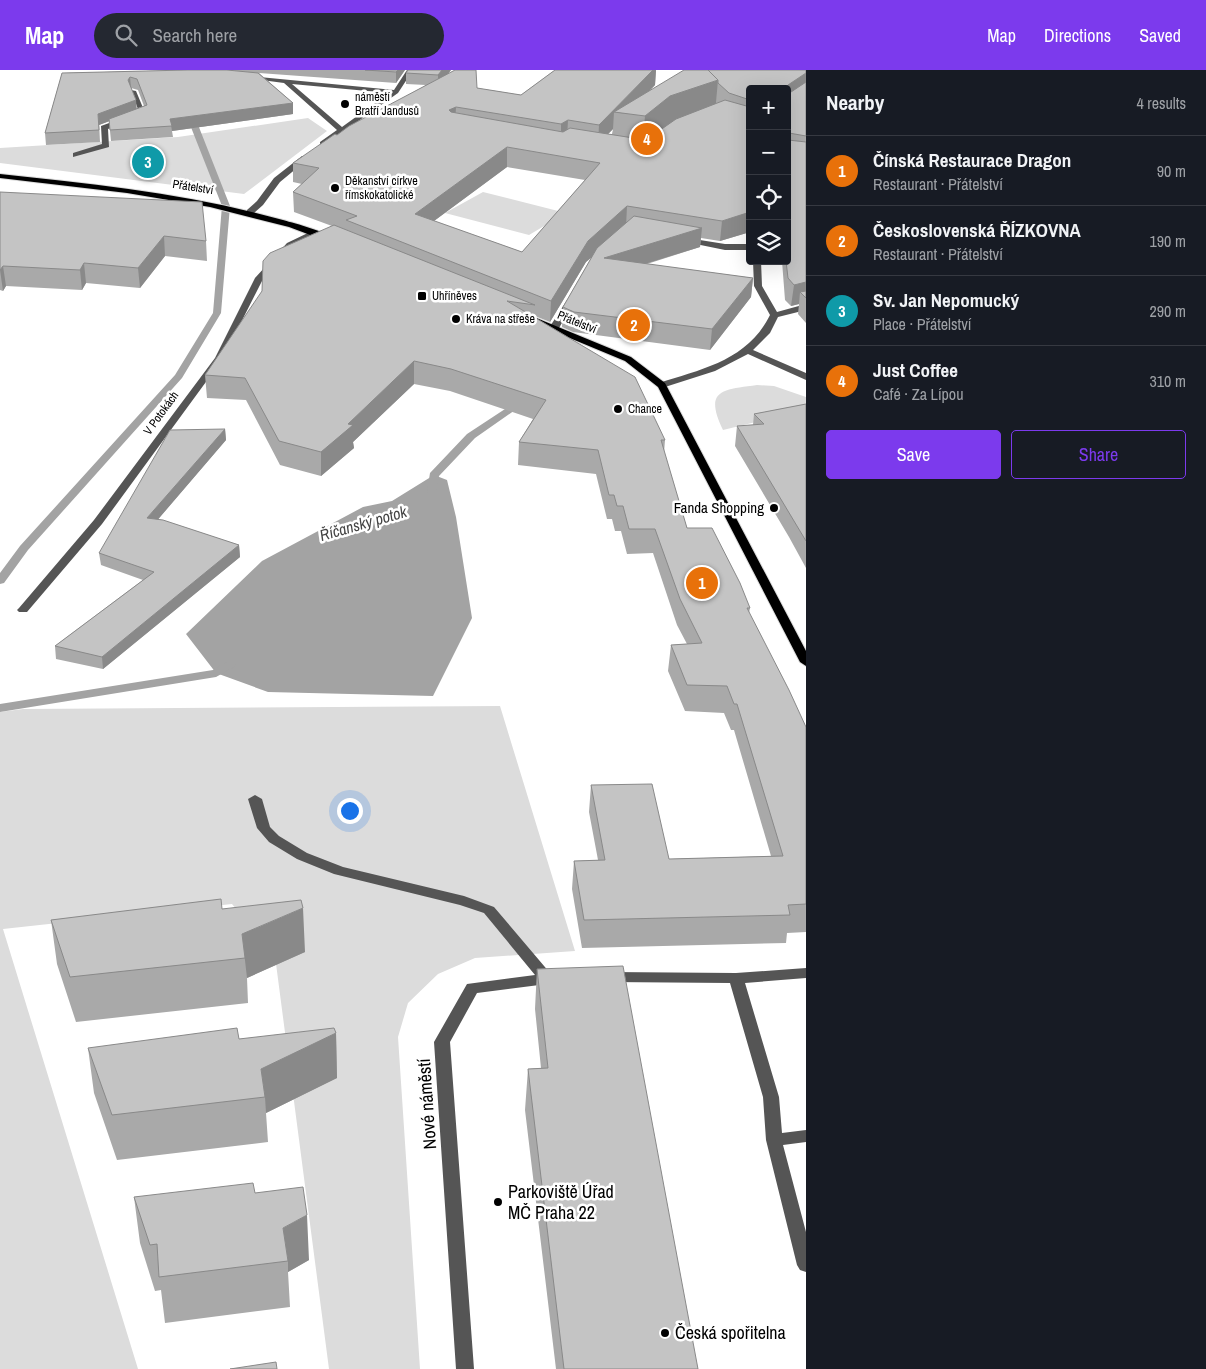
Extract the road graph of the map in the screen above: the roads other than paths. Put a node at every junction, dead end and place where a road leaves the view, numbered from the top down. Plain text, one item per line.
1 (410, 70) edge
2 (242, 77) edge
3 (287, 83) junction
4 (133, 91) edge
5 (396, 92) junction
6 (340, 130) junction
7 (76, 155) dead end
8 (0, 176) edge
9 (250, 212) junction
10 (315, 233) junction
11 (677, 238) edge
12 (342, 244) edge
13 (746, 247) edge
14 (757, 265) edge
15 (577, 291) edge
16 (806, 307) edge
17 (774, 315) junction
18 (526, 317) edge
19 (554, 328) junction
20 (748, 351) junction
21 (806, 377) edge
22 (662, 385) junction
23 (23, 610) dead end
24 (806, 662) edge
25 (255, 798) dead end
26 (806, 973) edge
27 (569, 976) edge
28 (589, 977) edge
29 (736, 978) junction
30 (546, 979) junction
31 (806, 1136) edge
32 (774, 1140) junction
33 (806, 1265) edge
34 (465, 1369) edge

1 - 5 street
2 - 3 street
3 - 5 street
3 - 6 street
4 - 7 street
5 - 6 street
6 - 9 street
8 - 9 main road, Přátelství
9 - 10 main road, Přátelství
10 - 12 main road, Přátelství
10 - 23 street, V Potokách
11 - 13 street
14 - 17 street
15 - 19 street
16 - 17 street
17 - 20 street
18 - 19 main road, Přátelství
19 - 22 main road, Přátelství
20 - 21 street
20 - 22 street
22 - 24 main road, Přátelství
25 - 30 street
26 - 29 street
27 - 30 street, Nové náměstí
28 - 29 street
29 - 32 street
30 - 34 street, Nové náměstí
31 - 32 street
32 - 33 street

